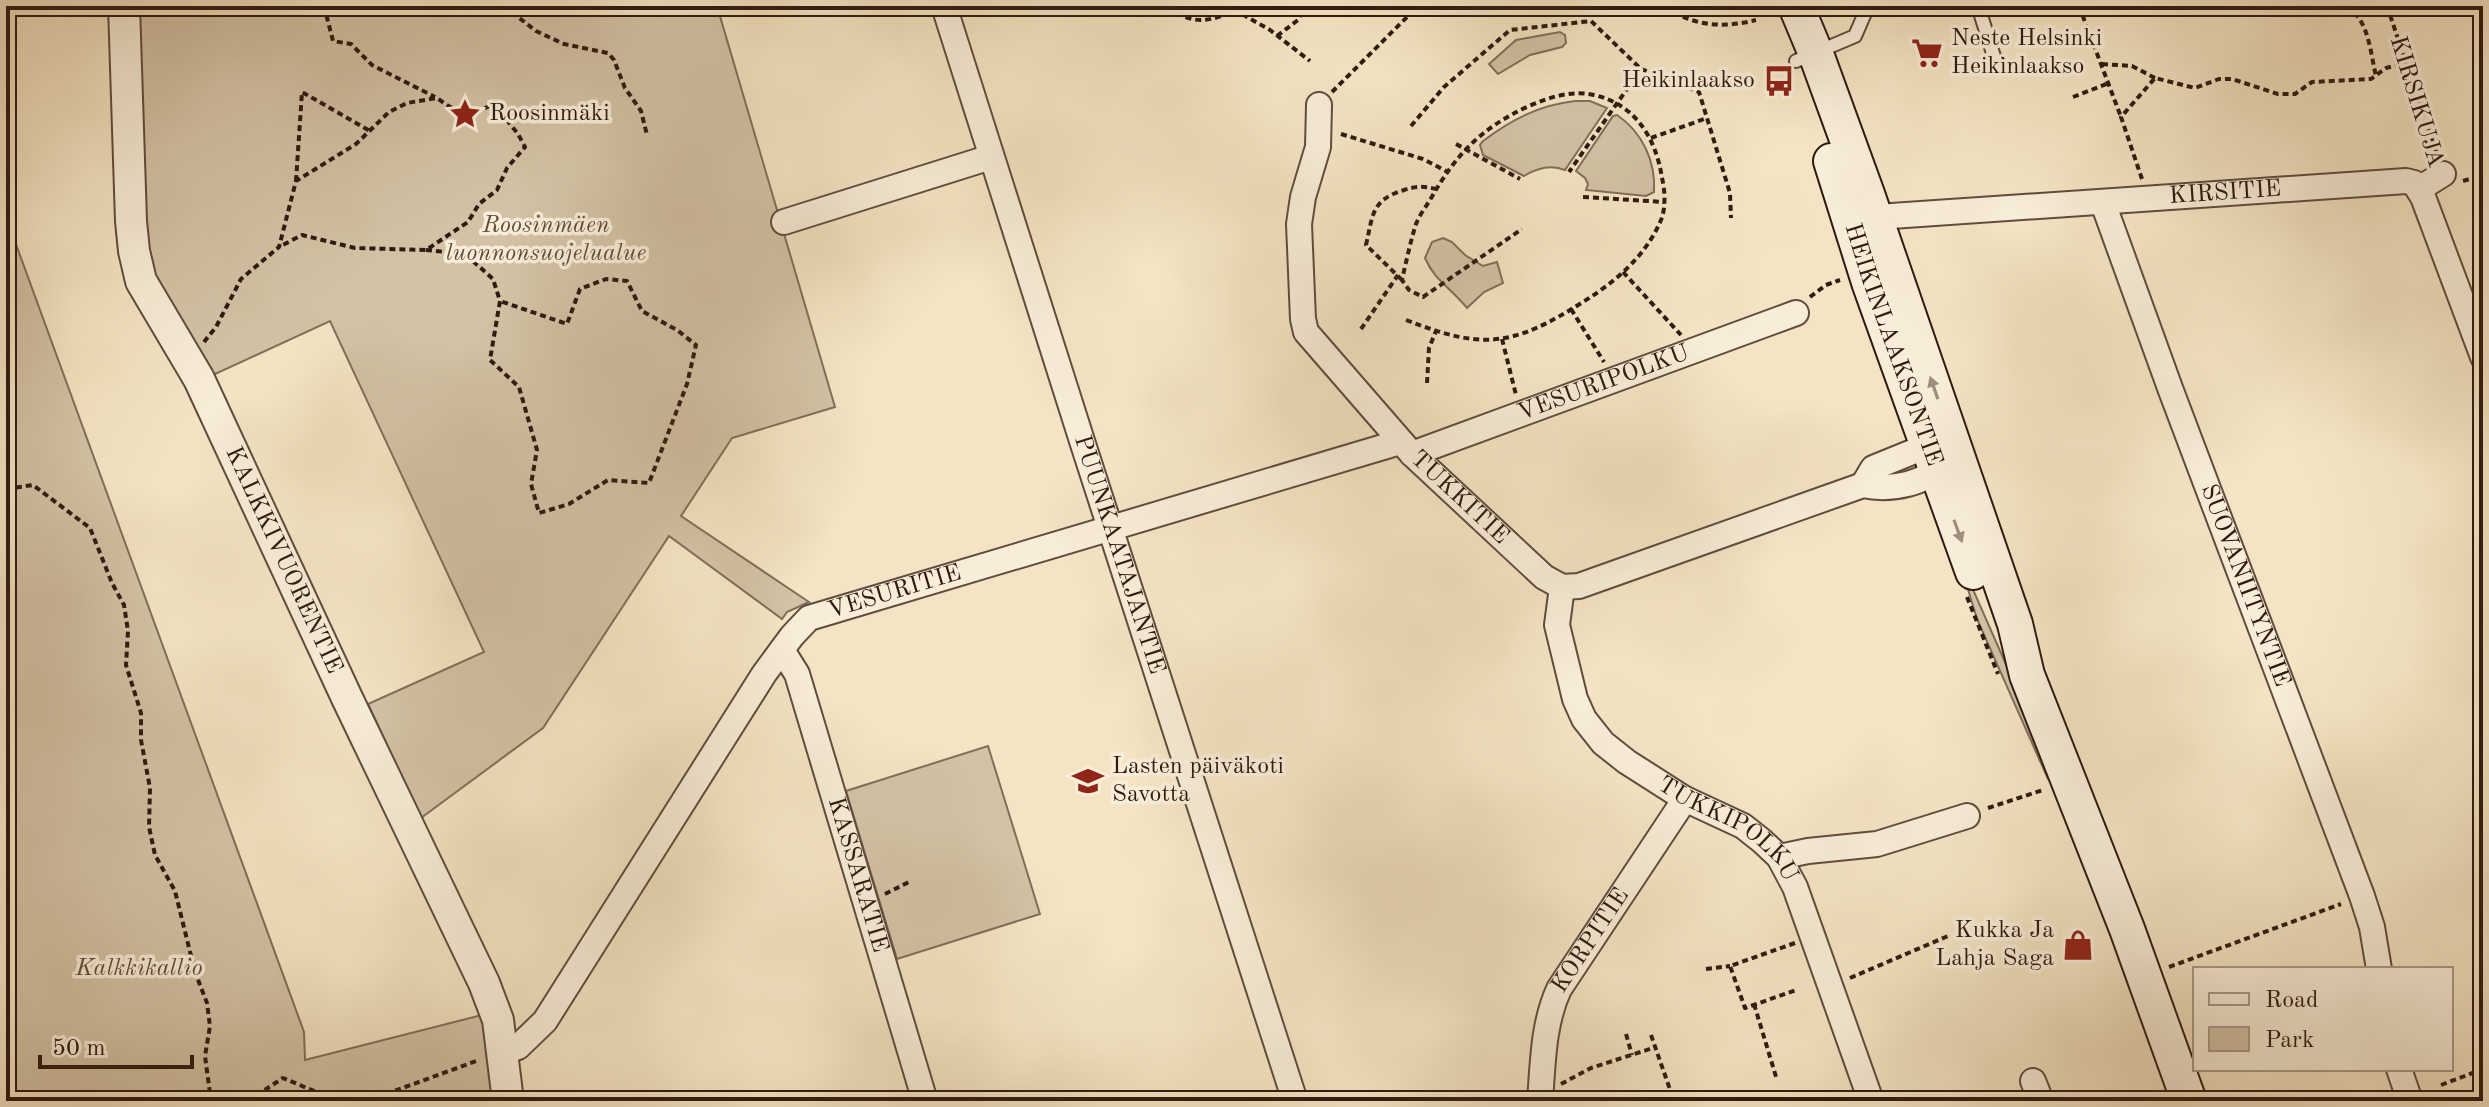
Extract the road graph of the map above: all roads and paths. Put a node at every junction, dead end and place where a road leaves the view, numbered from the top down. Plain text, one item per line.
1 (124, 6) edge
2 (324, 6) edge
3 (504, 6) edge
4 (944, 6) edge
5 (1169, 6) edge
6 (1306, 6) edge
7 (1418, 6) edge
8 (1666, 6) edge
9 (1796, 6) edge
10 (1868, 6) edge
11 (1978, 6) edge
12 (2079, 6) edge
13 (2347, 6) edge
14 (2387, 6) edge
15 (1236, 8) edge
16 (1673, 8) edge
17 (1766, 13) edge
18 (1277, 36) junction
19 (1806, 58) junction
20 (1310, 61) dead end
21 (2406, 63) junction
22 (2102, 64) junction
23 (1997, 66) dead end
24 (1641, 69) junction
25 (2376, 76) junction
26 (2155, 78) junction
27 (2109, 83) junction
28 (2073, 97) dead end
29 (437, 98) junction
30 (1616, 102) junction
31 (1319, 116) junction
32 (2121, 117) junction
33 (1707, 118) junction
34 (1411, 126) dead end
35 (370, 131) junction
36 (647, 135) dead end
37 (1651, 138) junction
38 (1456, 144) dead end
39 (1465, 148) junction
40 (991, 157) junction
41 (1448, 172) junction
42 (1569, 172) dead end
43 (2443, 174) joint
44 (1520, 179) dead end
45 (296, 181) junction
46 (2145, 187) dead end
47 (1436, 189) junction
48 (2419, 189) junction
49 (1583, 197) dead end
50 (1664, 202) junction
51 (2103, 203) junction
52 (1854, 207) junction
53 (1731, 218) dead end
54 (784, 222) dead end
55 (1522, 229) dead end
56 (279, 247) junction
57 (426, 250) junction
58 (1623, 272) junction
59 (1850, 276) dead end
60 (1400, 278) junction
61 (500, 301) junction
62 (1571, 309) junction
63 (1796, 313) joint
64 (1406, 320) dead end
65 (1361, 329) dead end
66 (1436, 331) junction
67 (1502, 339) junction
68 (203, 344) dead end
69 (1694, 349) junction
70 (2483, 357) edge
71 (1615, 379) junction
72 (1427, 383) dead end
73 (1521, 414) junction
74 (1406, 448) junction
75 (1940, 456) junction
76 (6, 489) edge
77 (1109, 527) junction
78 (1562, 587) junction
79 (782, 650) junction
80 (2050, 793) dead end
81 (1685, 799) junction
82 (1967, 816) joint
83 (1779, 857) junction
84 (2362, 896) junction
85 (1948, 936) dead end
86 (1813, 937) junction
87 (1730, 966) junction
88 (2168, 967) dead end
89 (2379, 967) edge
90 (1706, 969) dead end
91 (1830, 986) junction
92 (1796, 990) dead end
93 (1754, 1004) junction
94 (1626, 1034) dead end
95 (1651, 1035) dead end
96 (1656, 1047) junction
97 (504, 1052) junction
98 (1632, 1055) junction
99 (2483, 1069) edge
100 (2400, 1071) edge
101 (1777, 1080) dead end
102 (2441, 1085) dead end
103 (1540, 1096) edge
104 (211, 1101) edge
105 (248, 1101) edge
106 (338, 1101) edge
107 (367, 1101) edge
108 (508, 1101) edge
109 (925, 1101) edge
110 (1295, 1101) edge
111 (1674, 1101) edge
112 (1871, 1101) edge
113 (2189, 1101) edge
114 (2410, 1101) edge

1 - 97 street, KALKKIVUORENTIE
2 - 29 path
3 - 36 path
4 - 40 street, PUUNKAATAJANTIE
5 - 15 path
6 - 18 path
7 - 31 path
8 - 16 path
9 - 19 main road, HEIKINLAAKSONTIE
10 - 19 lane
11 - 23 lane
12 - 22 path
13 - 25 path
14 - 21 path, KIRSIKUJA
15 - 18 path
16 - 17 path
17 - 19 main road, HEIKINLAAKSONTIE
18 - 20 path
19 - 52 main road, HEIKINLAAKSONTIE
21 - 25 path
21 - 43 path, KIRSIKUJA
22 - 26 path
22 - 27 path
24 - 30 path
24 - 33 path
24 - 34 path
25 - 26 path
26 - 32 path
27 - 28 path
27 - 32 path
29 - 35 path
29 - 57 path
30 - 37 path
30 - 39 path
30 - 42 path
31 - 41 path
31 - 74 street, TUKKITIE
32 - 46 path
33 - 37 path
33 - 53 path
35 - 45 path
35 - 45 path
37 - 50 path
38 - 39 path
39 - 41 path
39 - 44 path
40 - 54 street
40 - 77 street, PUUNKAATAJANTIE
41 - 47 path
43 - 48 street, KIRSIKUJA
45 - 56 path
47 - 60 path
47 - 60 path
48 - 51 street, KIRSITIE
48 - 70 street
49 - 50 path
50 - 58 path
51 - 52 street, KIRSITIE
51 - 84 street, SUOVANIITYNTIE
52 - 75 main road, HEIKINLAAKSONTIE
55 - 60 path
56 - 57 path
56 - 68 path
57 - 61 path
58 - 62 path
58 - 69 path
59 - 63 path
60 - 65 path
61 - 61 path
62 - 67 path
62 - 71 path
63 - 69 street, VESURIPOLKU
64 - 66 path
66 - 67 path
66 - 72 path
67 - 73 path
69 - 71 street, VESURIPOLKU
71 - 73 street, VESURIPOLKU
73 - 74 street, VESURIPOLKU
74 - 77 street, VESURITIE
74 - 78 street, TUKKITIE
75 - 78 street
75 - 113 main road, HEIKINLAAKSONTIE
76 - 104 path
77 - 79 street, VESURITIE
77 - 110 street, PUUNKAATAJANTIE
78 - 81 street, TUKKIPOLKU
79 - 97 street, VESURITIE
79 - 109 street, KASSARATIE
80 - 82 path
81 - 83 street, TUKKIPOLKU
81 - 103 street, KORPITIE
82 - 83 street
83 - 86 street, TUKKIPOLKU
84 - 88 path
84 - 89 street, SUOVANIITYNTIE
85 - 91 path
86 - 87 path
86 - 91 street, TUKKIPOLKU
87 - 90 path
87 - 93 path
91 - 112 street, TUKKIPOLKU
92 - 93 path
93 - 101 path
94 - 98 path
95 - 96 path
96 - 98 path
96 - 111 path
97 - 107 path
97 - 108 street, KALKKIVUORENTIE
98 - 103 path
99 - 102 path
100 - 114 street
105 - 106 path

